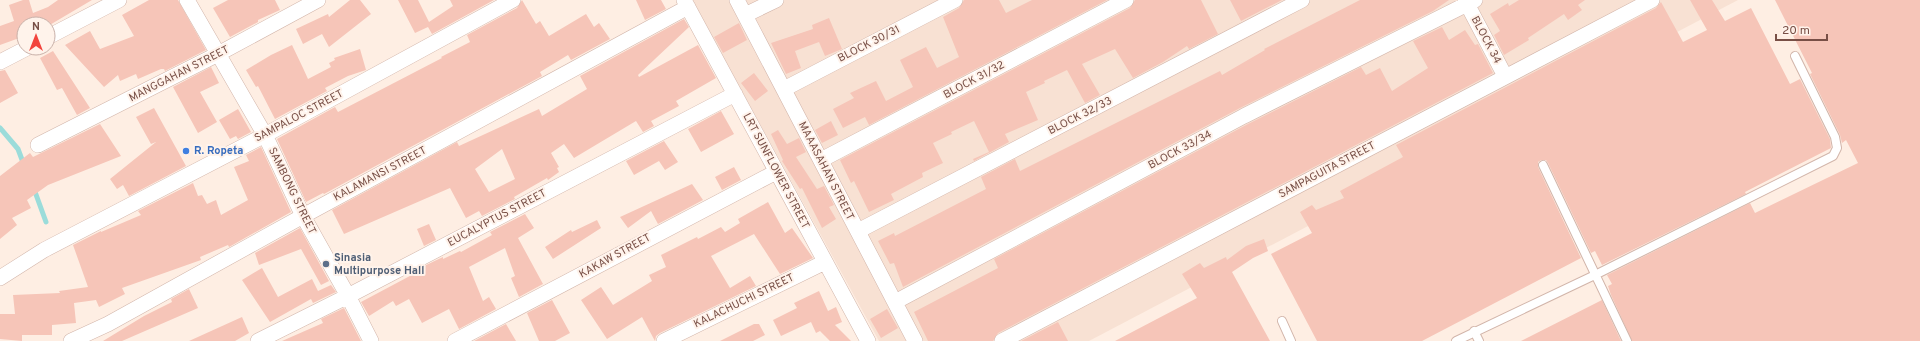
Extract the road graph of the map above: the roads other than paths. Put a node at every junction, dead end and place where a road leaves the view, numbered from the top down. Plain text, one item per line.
1 (119, 0) edge
2 (187, 0) edge
3 (318, 0) edge
4 (513, 0) edge
5 (737, 0) edge
6 (776, 0) edge
7 (955, 0) edge
8 (1126, 0) edge
9 (1302, 0) edge
10 (1652, 0) edge
11 (1469, 1) edge
12 (686, 4) edge
13 (745, 16) junction
14 (56, 33) edge
15 (16, 54) edge
16 (218, 54) junction
17 (1795, 56) dead end
18 (0, 62) edge
19 (1506, 76) junction
20 (784, 89) junction
21 (734, 94) junction
22 (265, 135) junction
23 (38, 145) dead end
24 (821, 160) junction
25 (1543, 164) dead end
26 (776, 172) junction
27 (303, 216) junction
28 (858, 231) junction
29 (825, 262) junction
30 (1597, 274) junction
31 (0, 278) edge
32 (348, 296) junction
33 (895, 302) junction
34 (1282, 321) dead end
35 (1474, 331) junction
36 (262, 340) edge
37 (71, 341) edge
38 (371, 341) edge
39 (455, 341) edge
40 (664, 341) edge
41 (868, 341) edge
42 (915, 341) edge
43 (1002, 341) edge
44 (1291, 341) edge
45 (1456, 341) edge
46 (1479, 341) edge
47 (1627, 341) edge

1 - 14 street
2 - 16 street, SAMBONG STREET
3 - 16 street, MANGGAHAN STREET
4 - 22 street, SAMPALOC STREET
5 - 13 street, MAAASAHAN STREET
6 - 13 street
7 - 20 street, BLOCK 30/31
8 - 24 street, BLOCK 31/32
9 - 28 street, BLOCK 32/33
10 - 19 street, SAMPAGUITA STREET
11 - 19 street, BLOCK 34
11 - 33 street, BLOCK 33/34
12 - 21 street, LRT SUNFLOWER STREET
12 - 27 street, KALAMANSI STREET
13 - 20 street, MAAASAHAN STREET
15 - 18 street
16 - 22 street, SAMBONG STREET
16 - 23 street, MANGGAHAN STREET
17 - 30 lane
19 - 43 street, SAMPAGUITA STREET
20 - 24 street, MAAASAHAN STREET
21 - 26 street, LRT SUNFLOWER STREET
21 - 32 street, EUCALYPTUS STREET
22 - 27 street, SAMBONG STREET
22 - 31 street, SAMPALOC STREET
24 - 28 street, MAAASAHAN STREET
25 - 30 lane
26 - 29 street, LRT SUNFLOWER STREET
26 - 39 street, KAKAW STREET
27 - 32 street, SAMBONG STREET
27 - 37 street, KALAMANSI STREET
28 - 33 street, MAAASAHAN STREET
29 - 40 street, KALACHUCHI STREET
29 - 41 street, LRT SUNFLOWER STREET
30 - 35 lane
30 - 47 lane
32 - 36 street, EUCALYPTUS STREET
32 - 38 street, SAMBONG STREET
33 - 42 street, MAAASAHAN STREET
34 - 44 lane
35 - 45 lane
35 - 46 lane

